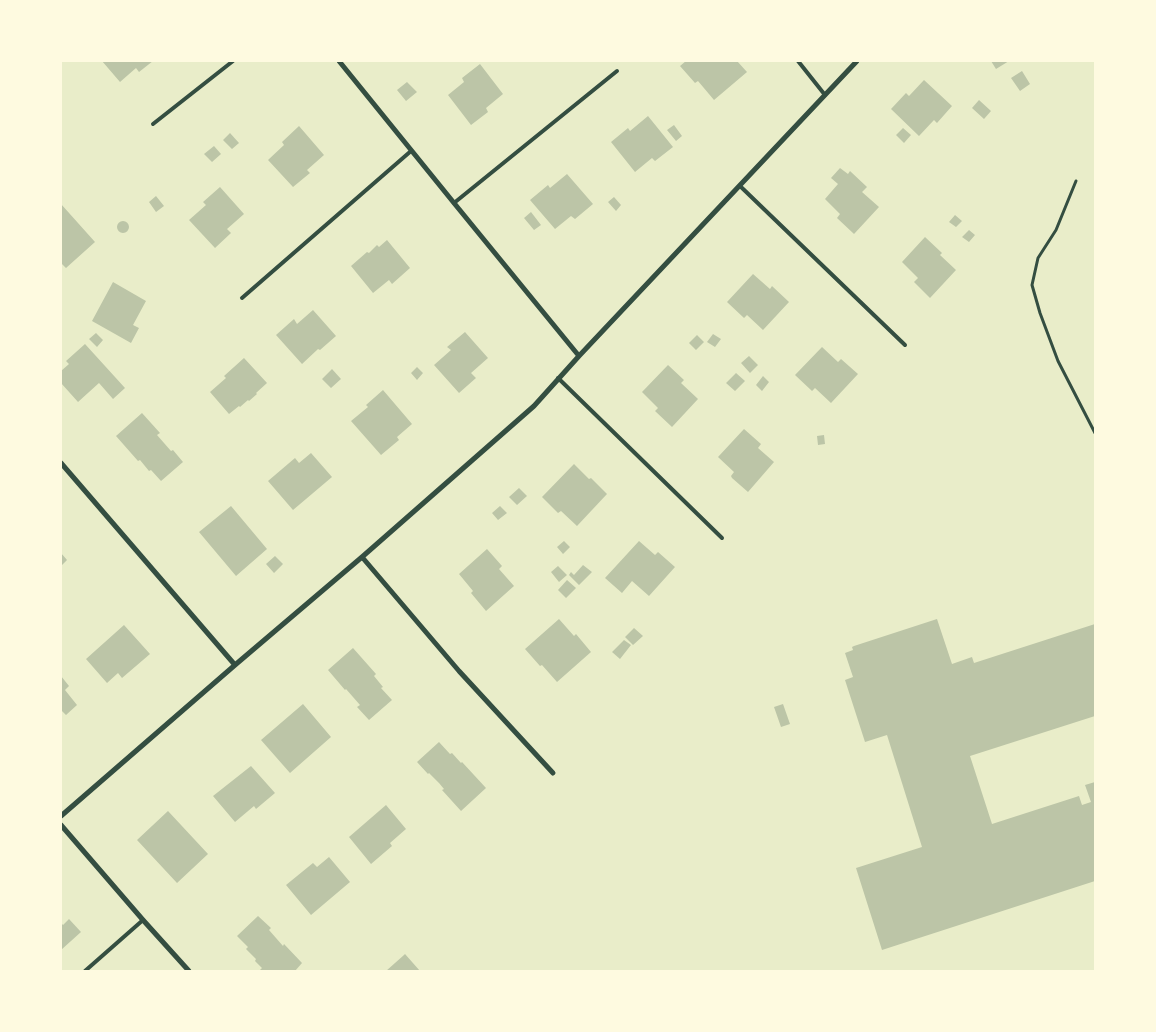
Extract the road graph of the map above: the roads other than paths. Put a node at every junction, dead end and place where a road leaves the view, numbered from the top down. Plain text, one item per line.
1 (233, 61) edge
2 (339, 61) edge
3 (798, 61) edge
4 (857, 61) edge
5 (617, 71) dead end
6 (825, 95) junction
7 (154, 124) dead end
8 (411, 151) junction
9 (740, 186) junction
10 (454, 204) junction
11 (242, 298) dead end
12 (906, 345) dead end
13 (579, 356) junction
14 (558, 378) junction
15 (61, 463) edge
16 (722, 538) dead end
17 (362, 557) junction
18 (235, 665) junction
19 (553, 773) dead end
20 (61, 816) edge
21 (61, 825) edge
22 (143, 920) junction
23 (85, 971) edge
24 (189, 971) edge

1 - 7 lane
2 - 8 street
3 - 6 lane
4 - 6 street
5 - 10 lane
6 - 9 street
8 - 10 street
8 - 11 lane
9 - 12 lane
9 - 13 street
10 - 13 street
13 - 14 street
14 - 16 lane
14 - 17 street
15 - 18 street
17 - 18 street
17 - 19 street
18 - 20 street
21 - 22 street
22 - 23 lane
22 - 24 street

